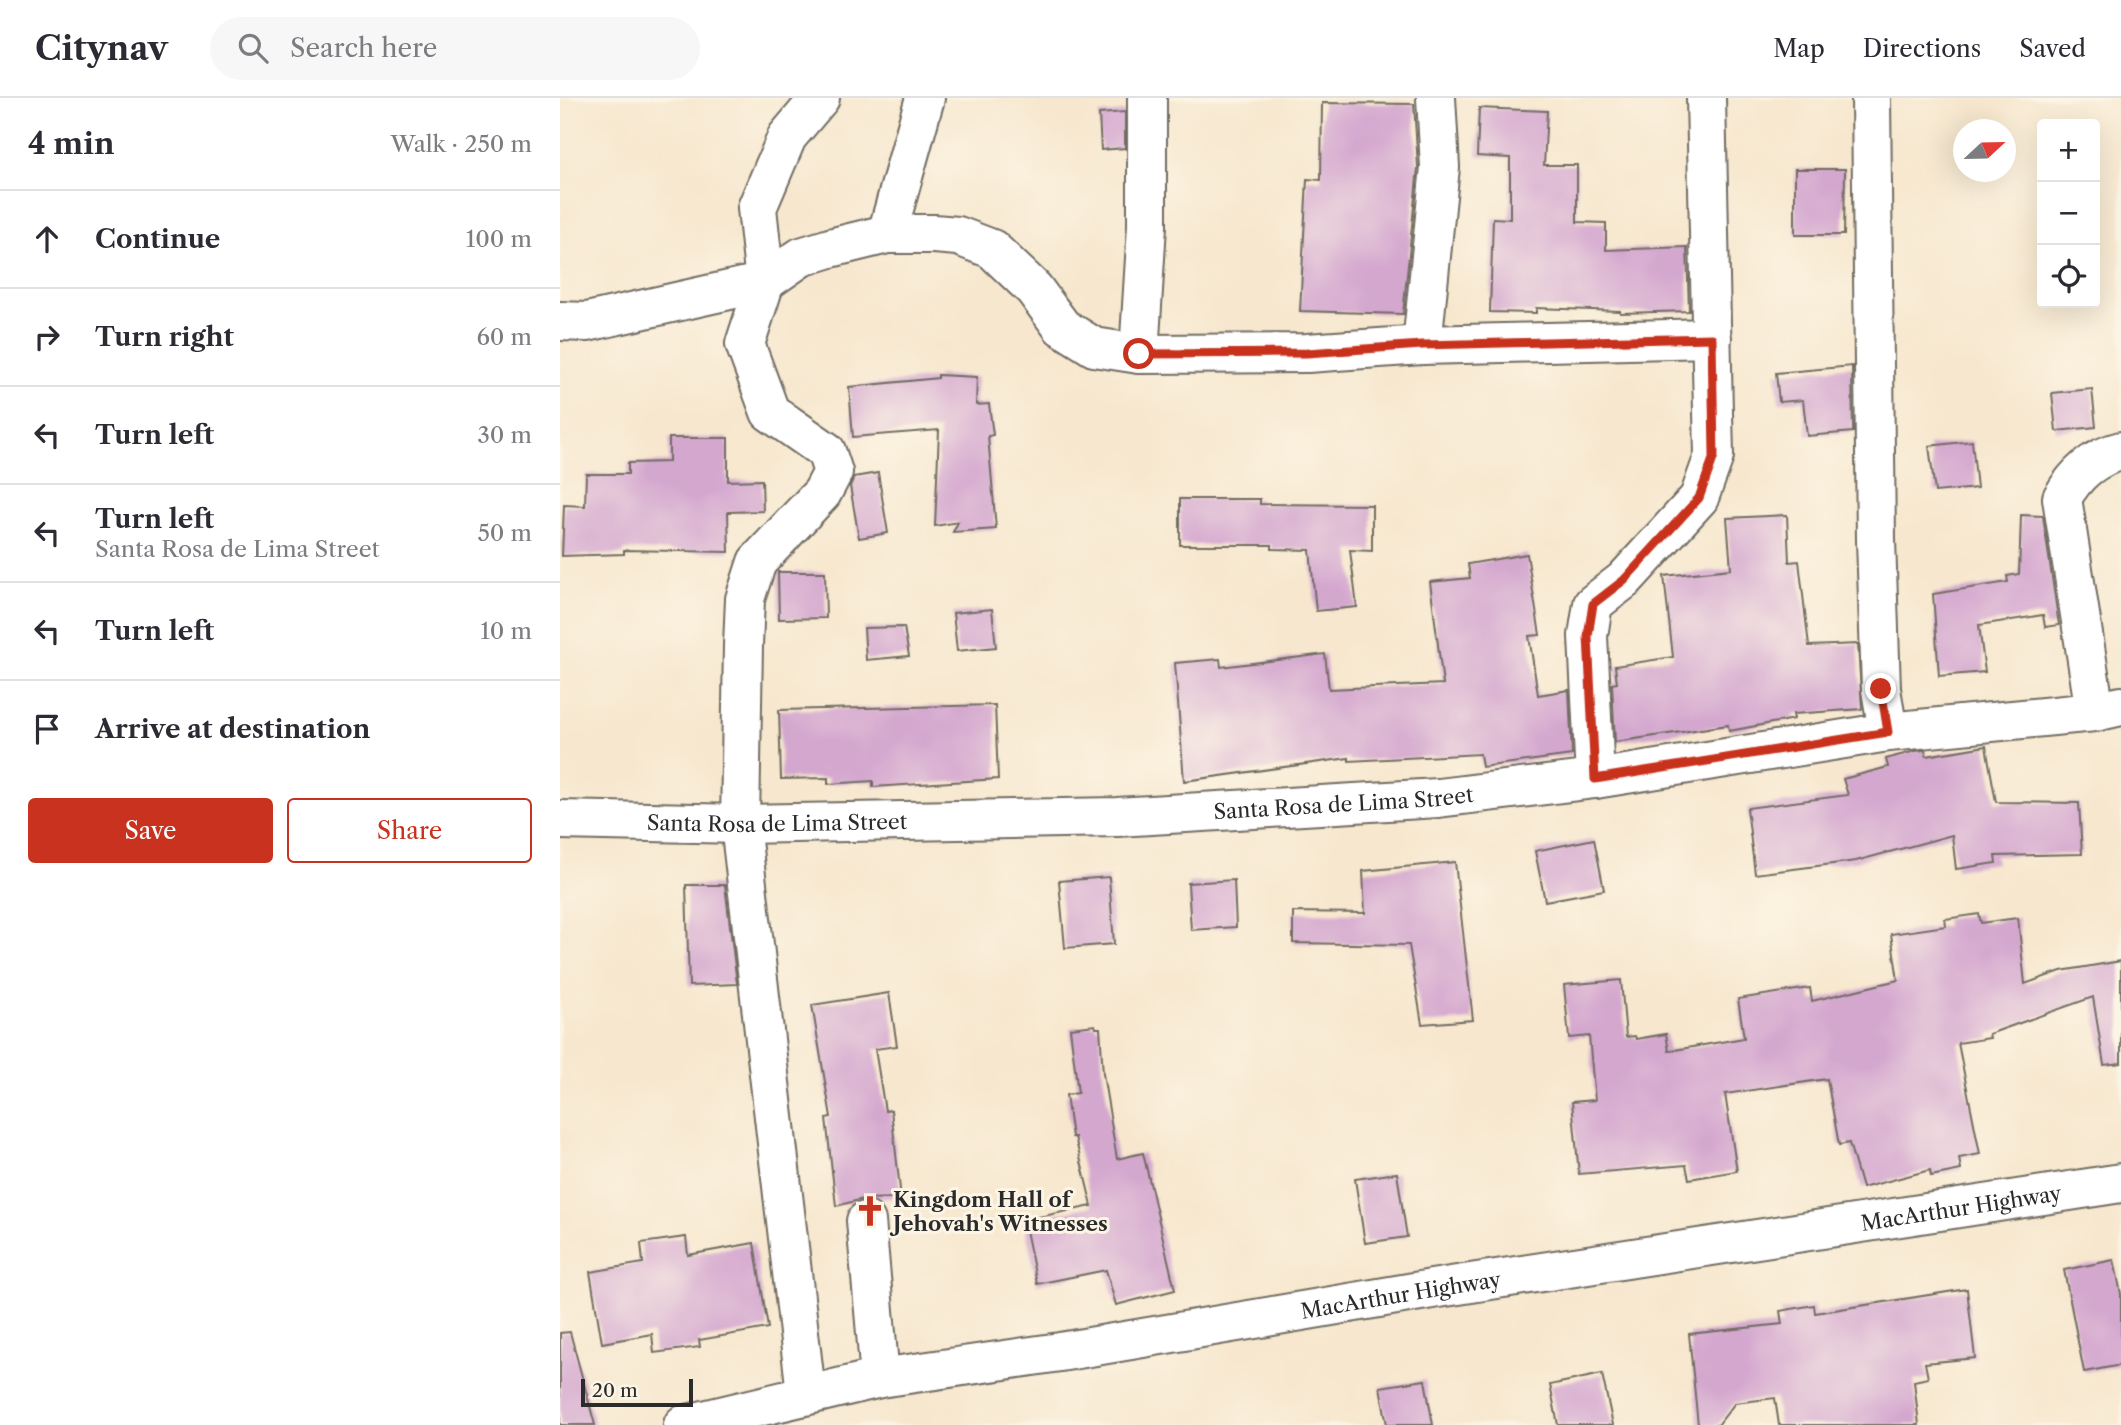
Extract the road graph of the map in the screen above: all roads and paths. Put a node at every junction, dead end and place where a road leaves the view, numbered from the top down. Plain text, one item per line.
1 (820, 98) edge
2 (925, 98) edge
3 (1147, 98) edge
4 (1436, 98) edge
5 (1706, 98) edge
6 (1871, 98) edge
7 (887, 234) junction
8 (765, 282) junction
9 (560, 321) edge
10 (1712, 338) junction
11 (1422, 345) junction
12 (1139, 354) junction
13 (2121, 452) edge
14 (2108, 709) edge
15 (1888, 732) junction
16 (1595, 779) junction
17 (560, 820) edge
18 (740, 824) junction
19 (2121, 1183) edge
20 (866, 1222) dead end
21 (880, 1378) junction
22 (806, 1393) junction
23 (683, 1425) edge

1 - 8 main road
2 - 7 main road
3 - 12 main road
4 - 11 main road
5 - 10 main road
6 - 15 main road
7 - 8 main road
7 - 12 main road
8 - 9 main road
8 - 18 main road
10 - 11 main road
10 - 16 main road
11 - 12 main road
13 - 14 main road
14 - 15 main road, Santa Rosa de Lima Street
15 - 16 main road, Santa Rosa de Lima Street
16 - 18 main road, Santa Rosa de Lima Street
17 - 18 main road, Santa Rosa de Lima Street
18 - 22 main road
19 - 21 main road, MacArthur Highway
20 - 21 main road
21 - 22 main road, MacArthur Highway
22 - 23 main road, MacArthur Highway

